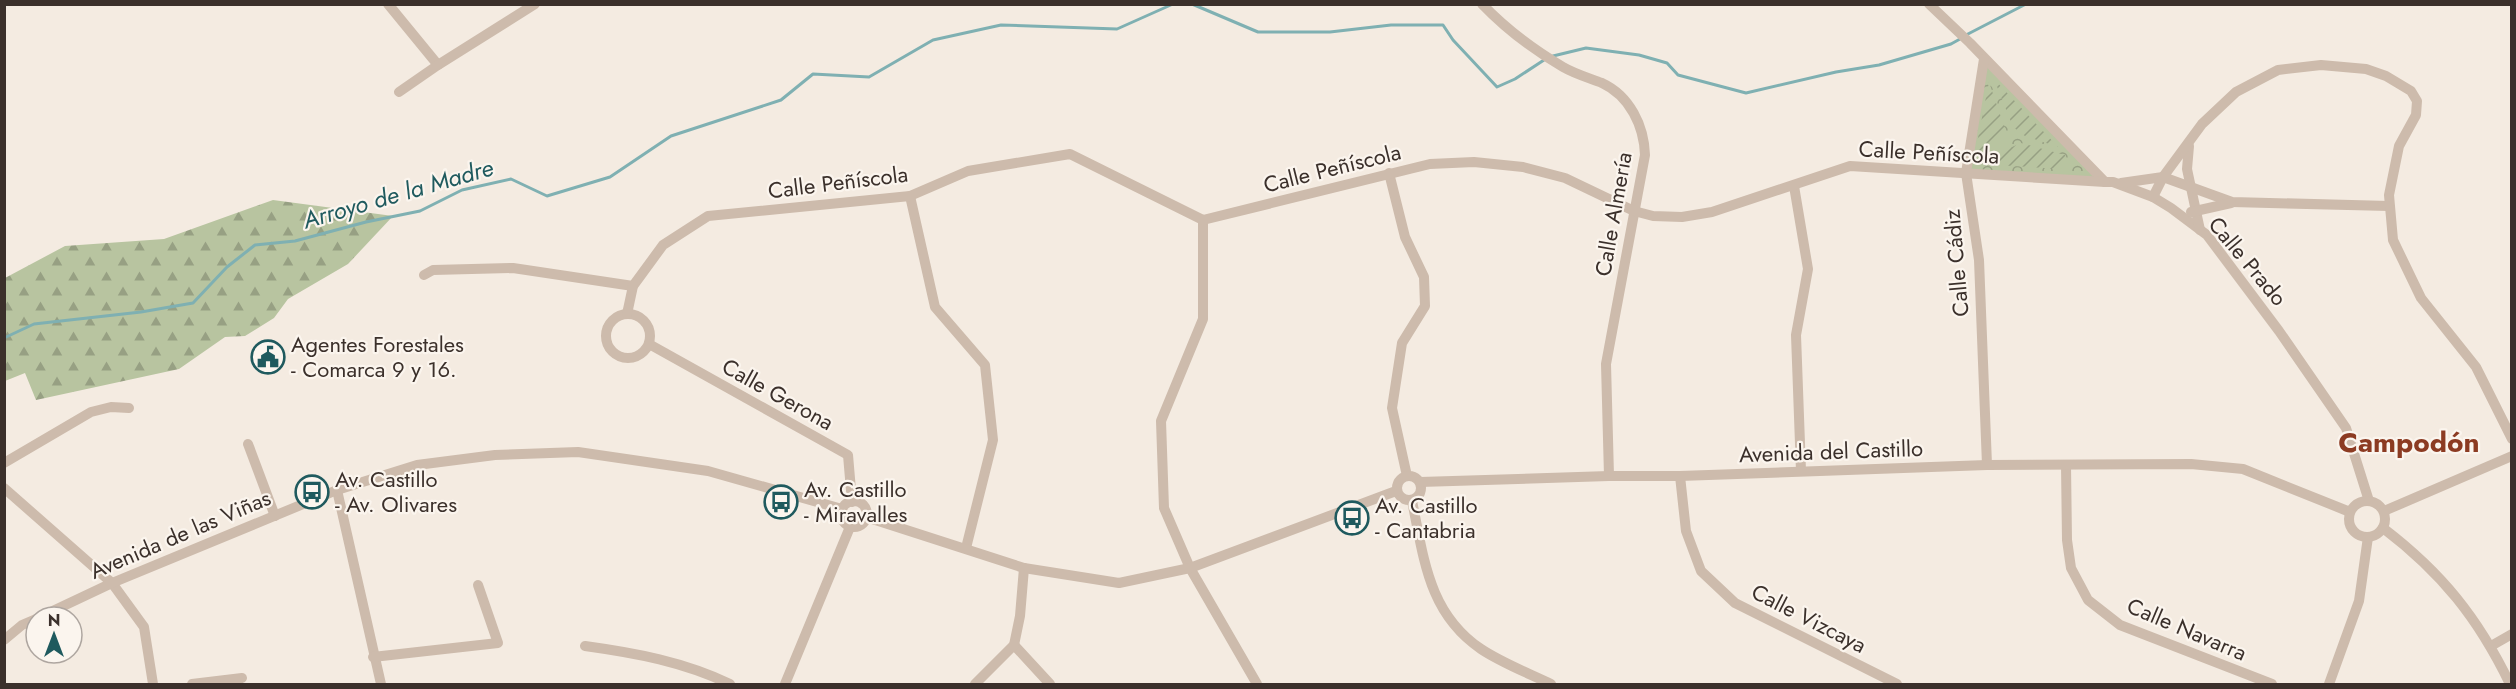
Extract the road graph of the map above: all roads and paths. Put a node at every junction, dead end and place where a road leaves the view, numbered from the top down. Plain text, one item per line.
1 (388, 4) edge
2 (535, 4) edge
3 (1482, 4) edge
4 (1929, 4) edge
5 (1490, 9) edge
6 (1984, 59) junction
7 (438, 65) junction
8 (399, 92) dead end
9 (2190, 143) junction
10 (1389, 173) junction
11 (1966, 173) junction
12 (2163, 177) junction
13 (2110, 182) junction
14 (1794, 186) junction
15 (2191, 188) junction
16 (910, 196) junction
17 (2153, 197) junction
18 (2232, 202) junction
19 (2389, 206) junction
20 (1634, 211) junction
21 (2195, 211) junction
22 (2177, 212) junction
23 (1203, 220) junction
24 (2200, 230) junction
25 (424, 274) dead end
26 (633, 286) junction
27 (627, 314) junction
28 (649, 344) junction
29 (129, 408) dead end
30 (2511, 439) edge
31 (248, 444) dead end
32 (2511, 456) edge
33 (4, 463) edge
34 (1987, 465) junction
35 (2066, 465) junction
36 (1801, 471) junction
37 (1407, 476) junction
38 (1609, 476) junction
39 (1680, 476) junction
40 (1420, 482) junction
41 (4, 488) edge
42 (337, 490) junction
43 (1396, 491) junction
44 (1412, 501) junction
45 (2369, 501) junction
46 (852, 502) junction
47 (842, 509) junction
48 (2384, 511) junction
49 (2350, 512) junction
50 (275, 516) junction
51 (866, 517) junction
52 (850, 527) junction
53 (2383, 528) junction
54 (2368, 537) junction
55 (966, 548) junction
56 (1024, 568) junction
57 (1190, 568) junction
58 (112, 583) junction
59 (478, 585) dead end
60 (65, 605) edge
61 (24, 624) edge
62 (2511, 634) edge
63 (4, 640) edge
64 (1014, 645) junction
65 (2492, 645) junction
66 (585, 646) dead end
67 (373, 657) junction
68 (242, 678) dead end
69 (153, 684) edge
70 (192, 684) edge
71 (381, 684) edge
72 (730, 684) edge
73 (784, 684) edge
74 (975, 684) edge
75 (1050, 684) edge
76 (1257, 684) edge
77 (1551, 684) edge
78 (1897, 684) edge
79 (2272, 684) edge
80 (2329, 684) edge
81 (2510, 684) edge

1 - 7 street
2 - 7 street
3 - 5 street, Calle Almería
4 - 6 street, Calle Prado
5 - 20 street, Calle Almería
6 - 11 street, Calle Cádiz
6 - 13 street, Calle Prado
7 - 8 street
9 - 12 street
9 - 15 street
9 - 19 street
10 - 20 street, Calle Peñíscola
10 - 23 street, Calle Peñíscola
10 - 37 street
11 - 13 street, Calle Peñíscola
11 - 14 street, Calle Peñíscola
11 - 34 street, Calle Cádiz
12 - 13 street
12 - 15 street
12 - 17 street
13 - 17 street, Calle Prado
14 - 20 street, Calle Peñíscola
14 - 36 street
15 - 18 street
15 - 21 street
16 - 23 street, Calle Peñíscola
16 - 26 street, Calle Peñíscola
16 - 55 street
17 - 22 street, Calle Prado
18 - 19 street
18 - 21 street
19 - 30 street
20 - 38 street, Calle Almería
21 - 22 street
21 - 24 street
22 - 24 street, Calle Prado
23 - 57 street
24 - 45 street, Calle Prado
25 - 26 street
26 - 27 street, Calle Peñíscola
27 - 28 street
27 - 28 street
28 - 46 street, Calle Gerona
29 - 33 street
31 - 50 street
32 - 48 street
34 - 35 street, Avenida del Castillo
34 - 36 street, Avenida del Castillo
35 - 49 street, Avenida del Castillo
35 - 79 street, Calle Navarra
36 - 39 street, Avenida del Castillo
37 - 40 street
37 - 43 street
38 - 39 street, Avenida del Castillo
38 - 40 street, Avenida del Castillo
39 - 78 street, Calle Vizcaya
40 - 44 street
41 - 58 street
42 - 47 street
42 - 50 street, Avenida de las Viñas
42 - 67 street
43 - 44 street
43 - 57 street
44 - 77 street
45 - 48 street
45 - 49 street
46 - 47 street
46 - 51 street
47 - 52 street
48 - 53 street
49 - 54 street
50 - 58 street, Avenida de las Viñas
51 - 52 street
51 - 55 street
52 - 73 street
53 - 54 street
53 - 65 street
54 - 80 street
55 - 56 street
56 - 57 street
56 - 64 street
57 - 76 street
58 - 60 street, Avenida de las Viñas
58 - 69 street
59 - 67 street
61 - 63 street, Avenida de las Viñas
62 - 65 street
64 - 74 street
64 - 75 street
65 - 81 street
66 - 72 street
67 - 71 street
68 - 70 street

